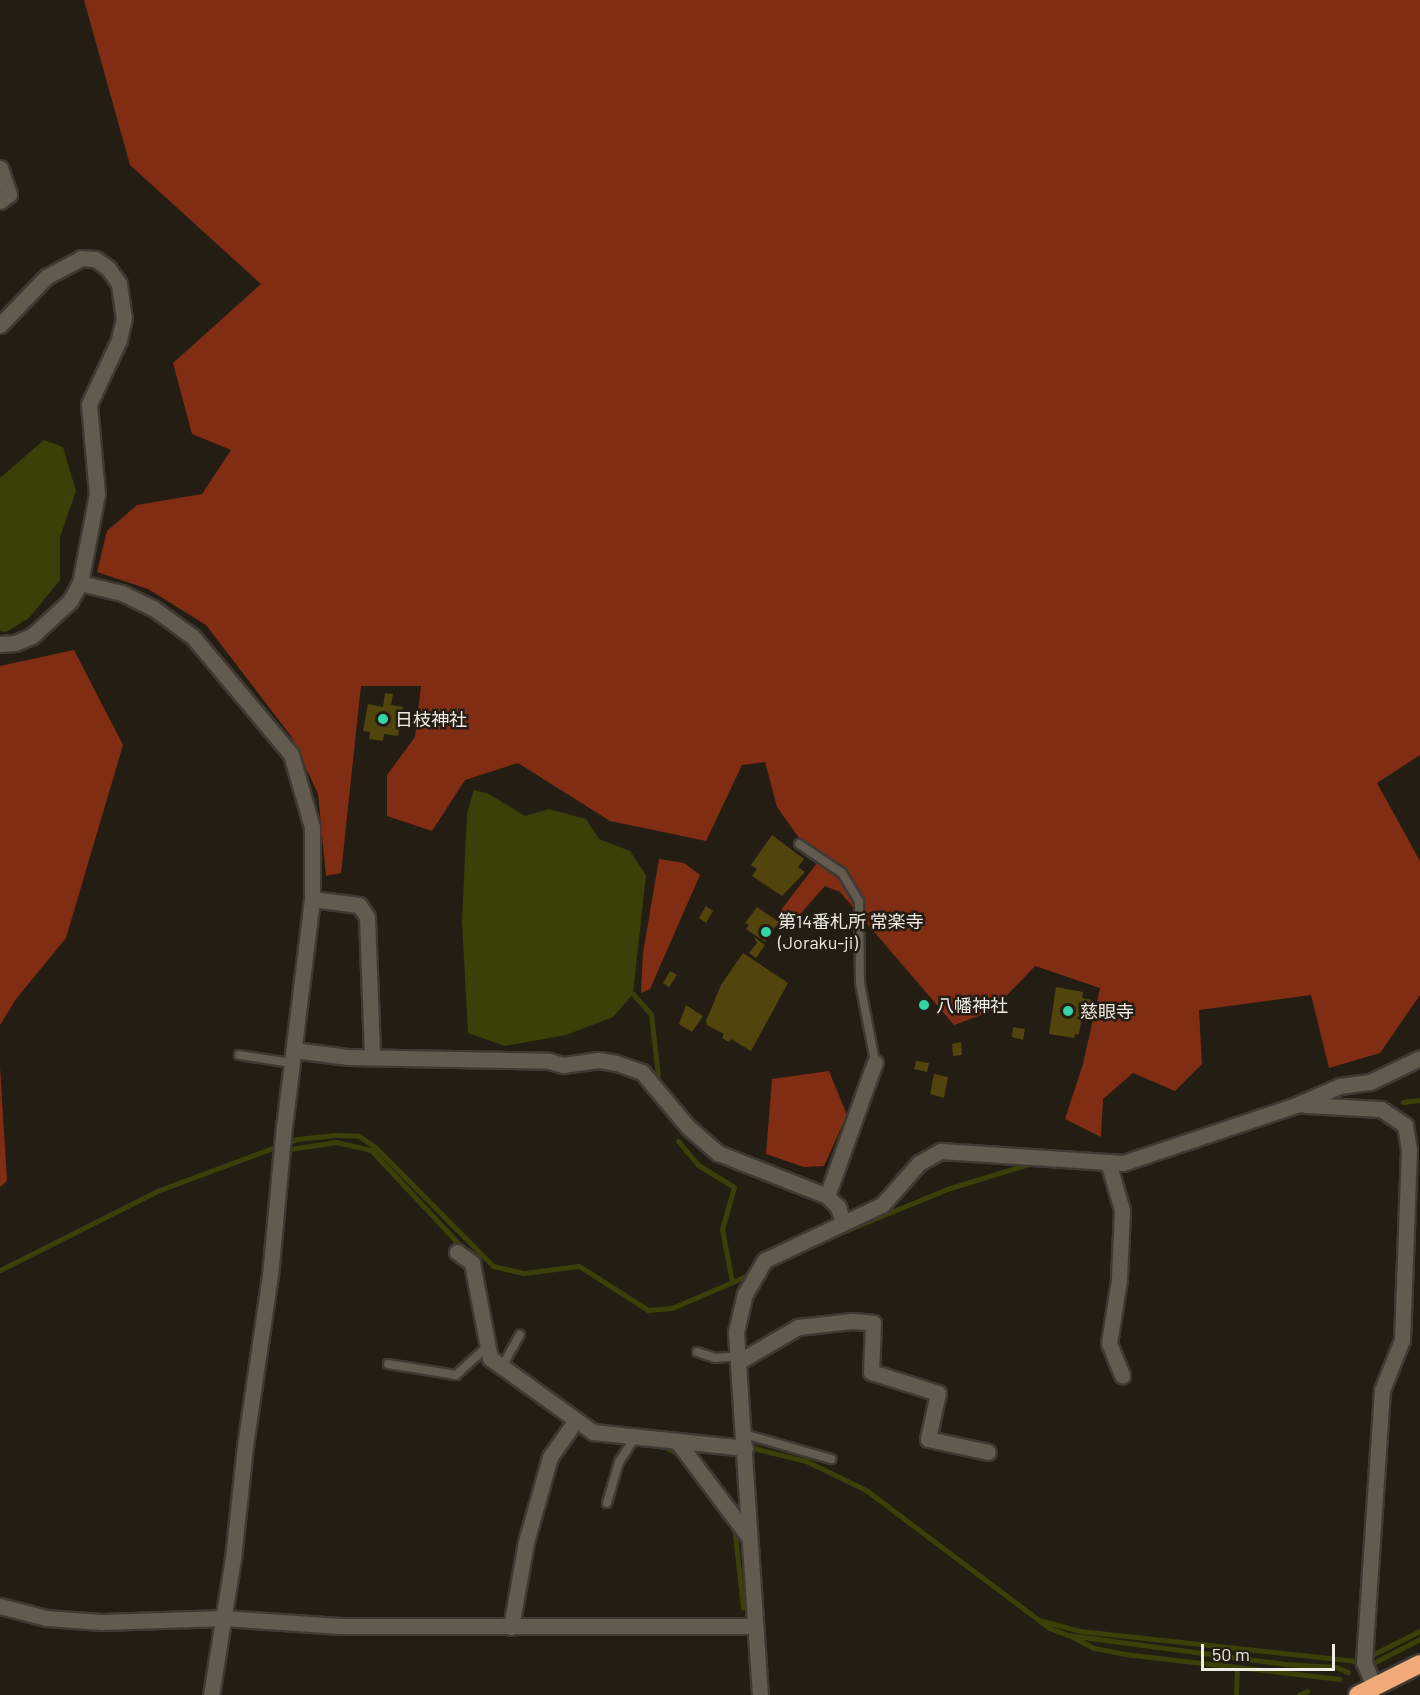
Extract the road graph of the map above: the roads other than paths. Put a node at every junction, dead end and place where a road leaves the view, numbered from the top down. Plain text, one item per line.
1 (0, 168) edge
2 (0, 201) edge
3 (0, 325) edge
4 (80, 583) junction
5 (0, 644) edge
6 (799, 844) dead end
7 (312, 898) junction
8 (238, 1054) dead end
9 (293, 1056) junction
10 (372, 1056) junction
11 (1420, 1058) edge
12 (875, 1062) joint
13 (1296, 1105) junction
14 (1108, 1162) junction
15 (827, 1196) junction
16 (843, 1222) junction
17 (457, 1252) dead end
18 (520, 1335) dead end
19 (488, 1346) junction
20 (697, 1352) dead end
21 (738, 1359) junction
22 (388, 1364) dead end
23 (502, 1367) junction
24 (1122, 1375) dead end
25 (576, 1420) junction
26 (636, 1436) junction
27 (677, 1441) junction
28 (744, 1441) junction
29 (988, 1452) dead end
30 (831, 1459) dead end
31 (607, 1503) dead end
32 (748, 1536) junction
33 (0, 1606) edge
34 (223, 1618) junction
35 (755, 1626) junction
36 (512, 1627) junction
37 (1420, 1664) edge
38 (1366, 1691) edge
39 (211, 1695) edge
40 (760, 1695) edge

1 - 2 street
3 - 4 street
4 - 5 street
4 - 7 street
6 - 12 lane
7 - 9 street
7 - 10 street
8 - 9 lane
9 - 10 street
9 - 34 street
10 - 15 street
11 - 13 street
12 - 15 street
13 - 14 street
13 - 38 street
14 - 16 street
14 - 24 street
15 - 16 street
16 - 21 street
17 - 19 street
18 - 23 lane
19 - 22 lane
19 - 23 street
20 - 21 lane
21 - 28 street
21 - 29 street
23 - 25 street
25 - 26 street
25 - 36 street
26 - 27 street
26 - 31 lane
27 - 28 street
27 - 32 street
28 - 30 lane
28 - 32 street
32 - 35 street
33 - 34 street
34 - 36 street
34 - 39 street
35 - 36 street
35 - 40 street
37 - 38 highway

